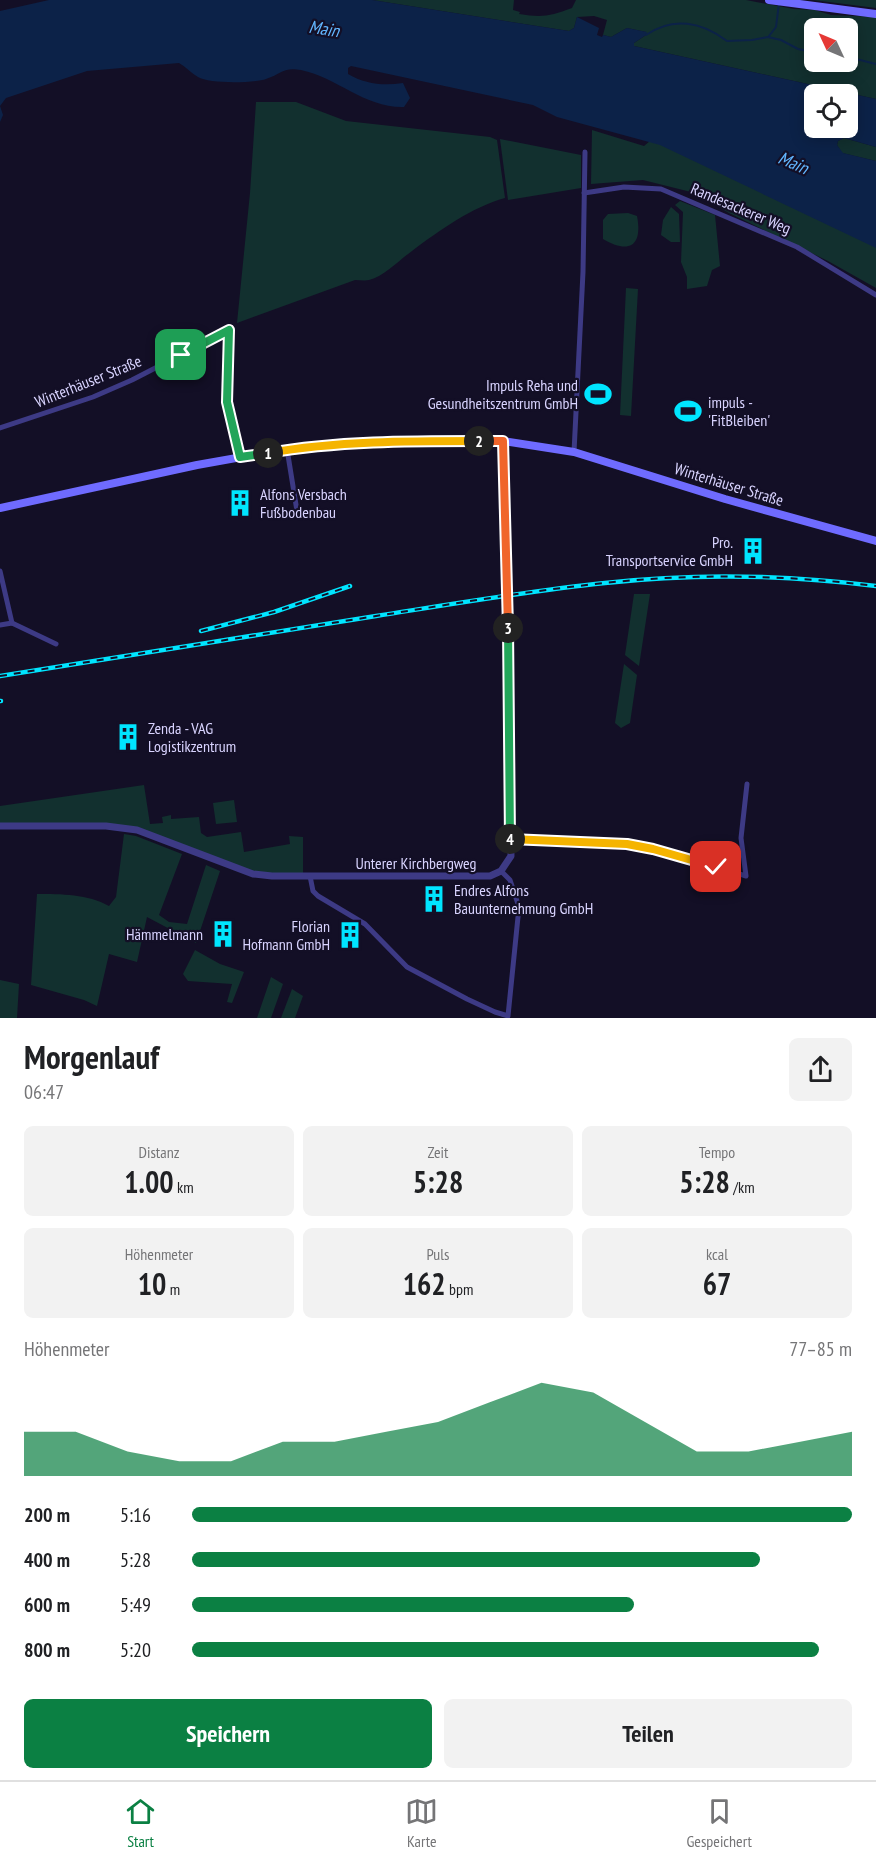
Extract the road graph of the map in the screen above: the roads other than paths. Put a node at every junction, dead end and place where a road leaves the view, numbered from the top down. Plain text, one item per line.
1 (769, 0) edge
2 (775, 1) edge
3 (876, 14) edge
4 (585, 152) dead end
5 (584, 193) junction
6 (876, 295) edge
7 (0, 428) edge
8 (503, 441) junction
9 (287, 449) junction
10 (574, 452) junction
11 (240, 457) junction
12 (0, 508) edge
13 (297, 511) dead end
14 (876, 541) edge
15 (0, 571) edge
16 (12, 623) junction
17 (0, 625) edge
18 (56, 644) dead end
19 (747, 784) dead end
20 (0, 826) edge
21 (510, 840) junction
22 (501, 871) junction
23 (310, 876) junction

1 - 2 main road
2 - 3 main road
4 - 5 street
5 - 6 street, Randesackerer Weg
5 - 10 street
7 - 11 street, Winterhäuser Straße
8 - 9 main road, Winterhäuser Straße
8 - 10 main road, Winterhäuser Straße
8 - 21 street, Unterer Kirchbergweg
9 - 11 main road, Winterhäuser Straße
9 - 13 street
10 - 14 main road, Winterhäuser Straße
11 - 12 main road, Winterhäuser Straße
15 - 16 street
16 - 17 street
16 - 18 street
19 - 21 street
20 - 23 street, Unterer Kirchbergweg
21 - 22 street, Unterer Kirchbergweg
22 - 23 street, Unterer Kirchbergweg
22 - 23 street

